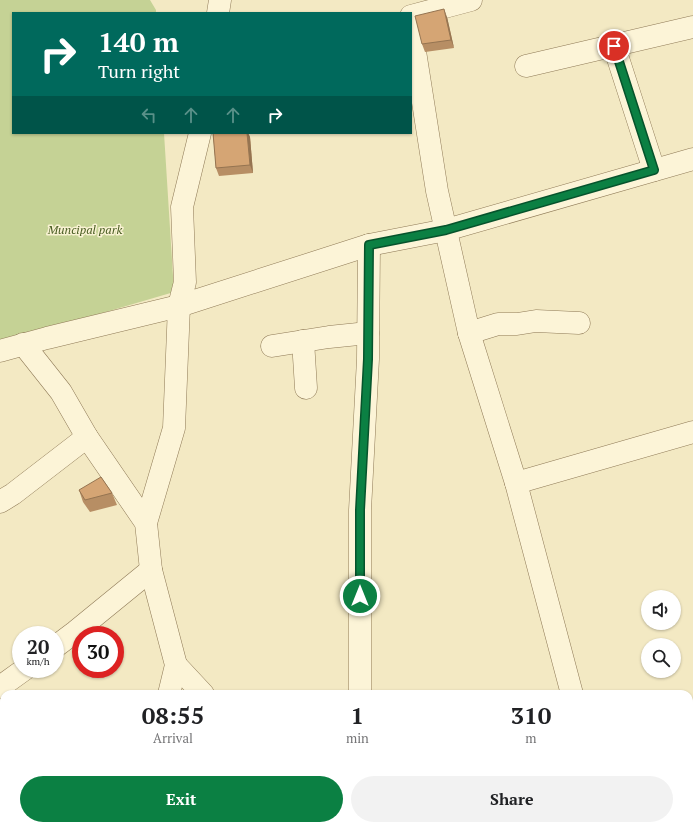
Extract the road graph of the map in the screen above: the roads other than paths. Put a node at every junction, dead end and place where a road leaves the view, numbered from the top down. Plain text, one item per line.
1 (220, 0) edge
2 (404, 0) edge
3 (471, 0) edge
4 (218, 12) edge
5 (408, 12) edge
6 (412, 16) edge
7 (693, 27) edge
8 (412, 32) edge
9 (614, 46) junction
10 (526, 66) dead end
11 (200, 134) edge
12 (693, 158) edge
13 (654, 170) junction
14 (446, 230) junction
15 (369, 245) junction
16 (179, 306) junction
17 (579, 323) dead end
18 (368, 333) junction
19 (469, 333) junction
20 (303, 341) junction
21 (23, 344) junction
22 (272, 346) dead end
23 (0, 351) edge
24 (306, 388) dead end
25 (693, 432) edge
26 (87, 437) junction
27 (516, 483) junction
28 (0, 502) edge
29 (146, 523) junction
30 (151, 570) junction
31 (64, 640) edge
32 (176, 665) junction
33 (12, 678) edge
34 (0, 687) edge
35 (170, 690) edge
36 (199, 690) edge
37 (360, 690) edge
38 (571, 690) edge

1 - 4 street
2 - 5 street
3 - 6 street
7 - 9 street
8 - 14 street
9 - 10 street
9 - 13 street
11 - 16 street
12 - 13 street
13 - 14 street
14 - 15 street
14 - 19 street
15 - 16 street
15 - 18 street
16 - 21 street
16 - 29 street
17 - 19 street
18 - 20 street
18 - 37 street
19 - 27 street
20 - 22 street
20 - 24 street
21 - 23 street
21 - 26 street
25 - 27 street
26 - 28 street
26 - 29 street
27 - 38 street
29 - 30 street
30 - 31 street
30 - 32 street
32 - 35 street
32 - 36 street
33 - 34 street

